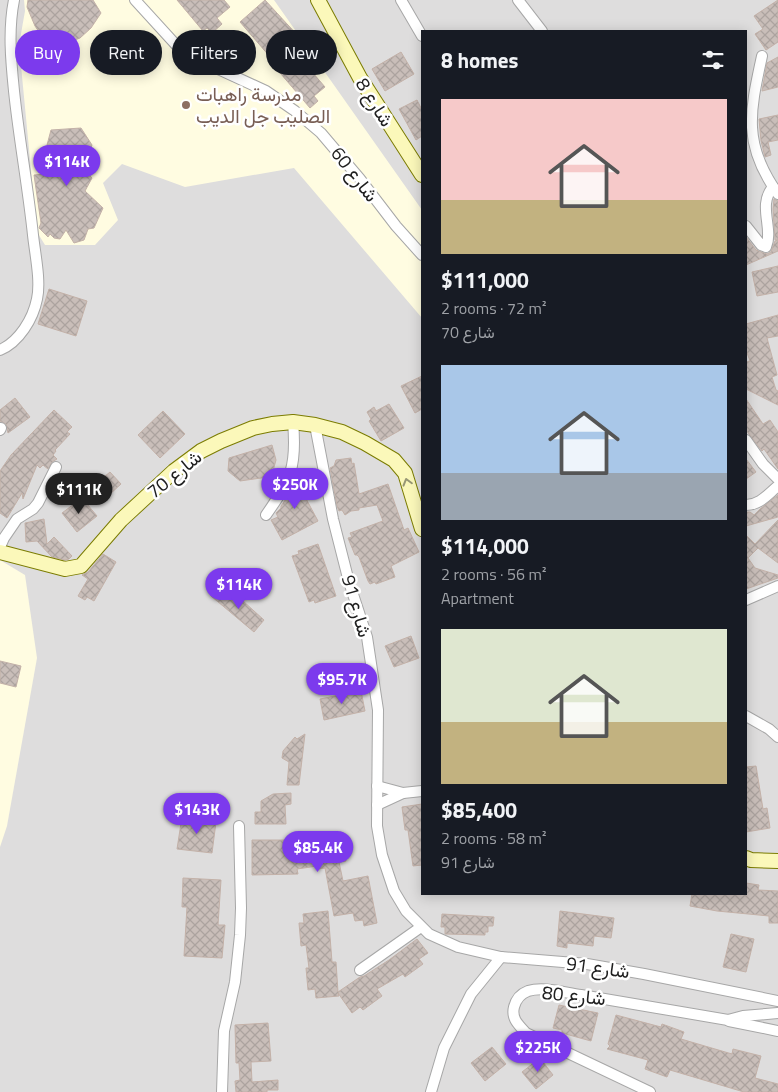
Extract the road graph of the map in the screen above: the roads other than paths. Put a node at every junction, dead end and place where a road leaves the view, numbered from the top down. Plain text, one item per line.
1 (14, 0) edge
2 (135, 0) edge
3 (318, 0) edge
4 (401, 0) edge
5 (518, 0) edge
6 (541, 30) edge
7 (421, 34) edge
8 (762, 56) dead end
9 (421, 173) edge
10 (776, 190) edge
11 (747, 227) edge
12 (421, 255) edge
13 (0, 350) edge
14 (293, 422) junction
15 (315, 425) junction
16 (747, 441) edge
17 (56, 467) dead end
18 (778, 479) edge
19 (778, 486) edge
20 (747, 505) edge
21 (266, 515) dead end
22 (421, 526) edge
23 (0, 547) edge
24 (0, 552) edge
25 (778, 586) edge
26 (747, 600) edge
27 (747, 717) edge
28 (778, 737) edge
29 (377, 786) junction
30 (421, 791) edge
31 (402, 793) junction
32 (377, 805) junction
33 (239, 826) dead end
34 (747, 858) edge
35 (778, 861) edge
36 (421, 927) junction
37 (501, 957) junction
38 (360, 970) dead end
39 (778, 1001) edge
40 (778, 1013) edge
41 (728, 1020) junction
42 (778, 1031) edge
43 (222, 1092) edge
44 (431, 1092) edge
45 (650, 1092) edge

1 - 13 street
2 - 12 street, شارع 60
3 - 9 street, شارع 8
4 - 7 street
5 - 6 street
8 - 10 street
10 - 11 street
14 - 15 street, شارع 70
14 - 21 street
14 - 24 street, شارع 70
22 -> 15 street, شارع 70
15 - 29 street, شارع 91
16 - 18 street
17 - 23 street
19 - 20 street
25 - 26 street
27 - 28 street
29 - 31 street
29 - 32 street, شارع 91
30 - 31 street
31 - 32 street
32 - 36 street, شارع 91
33 - 43 street
34 - 35 street
36 - 37 street, شارع 91
36 - 38 street
37 - 39 street, شارع 91
37 - 44 street
40 - 41 street
41 - 42 street
41 - 45 street, شارع 80

